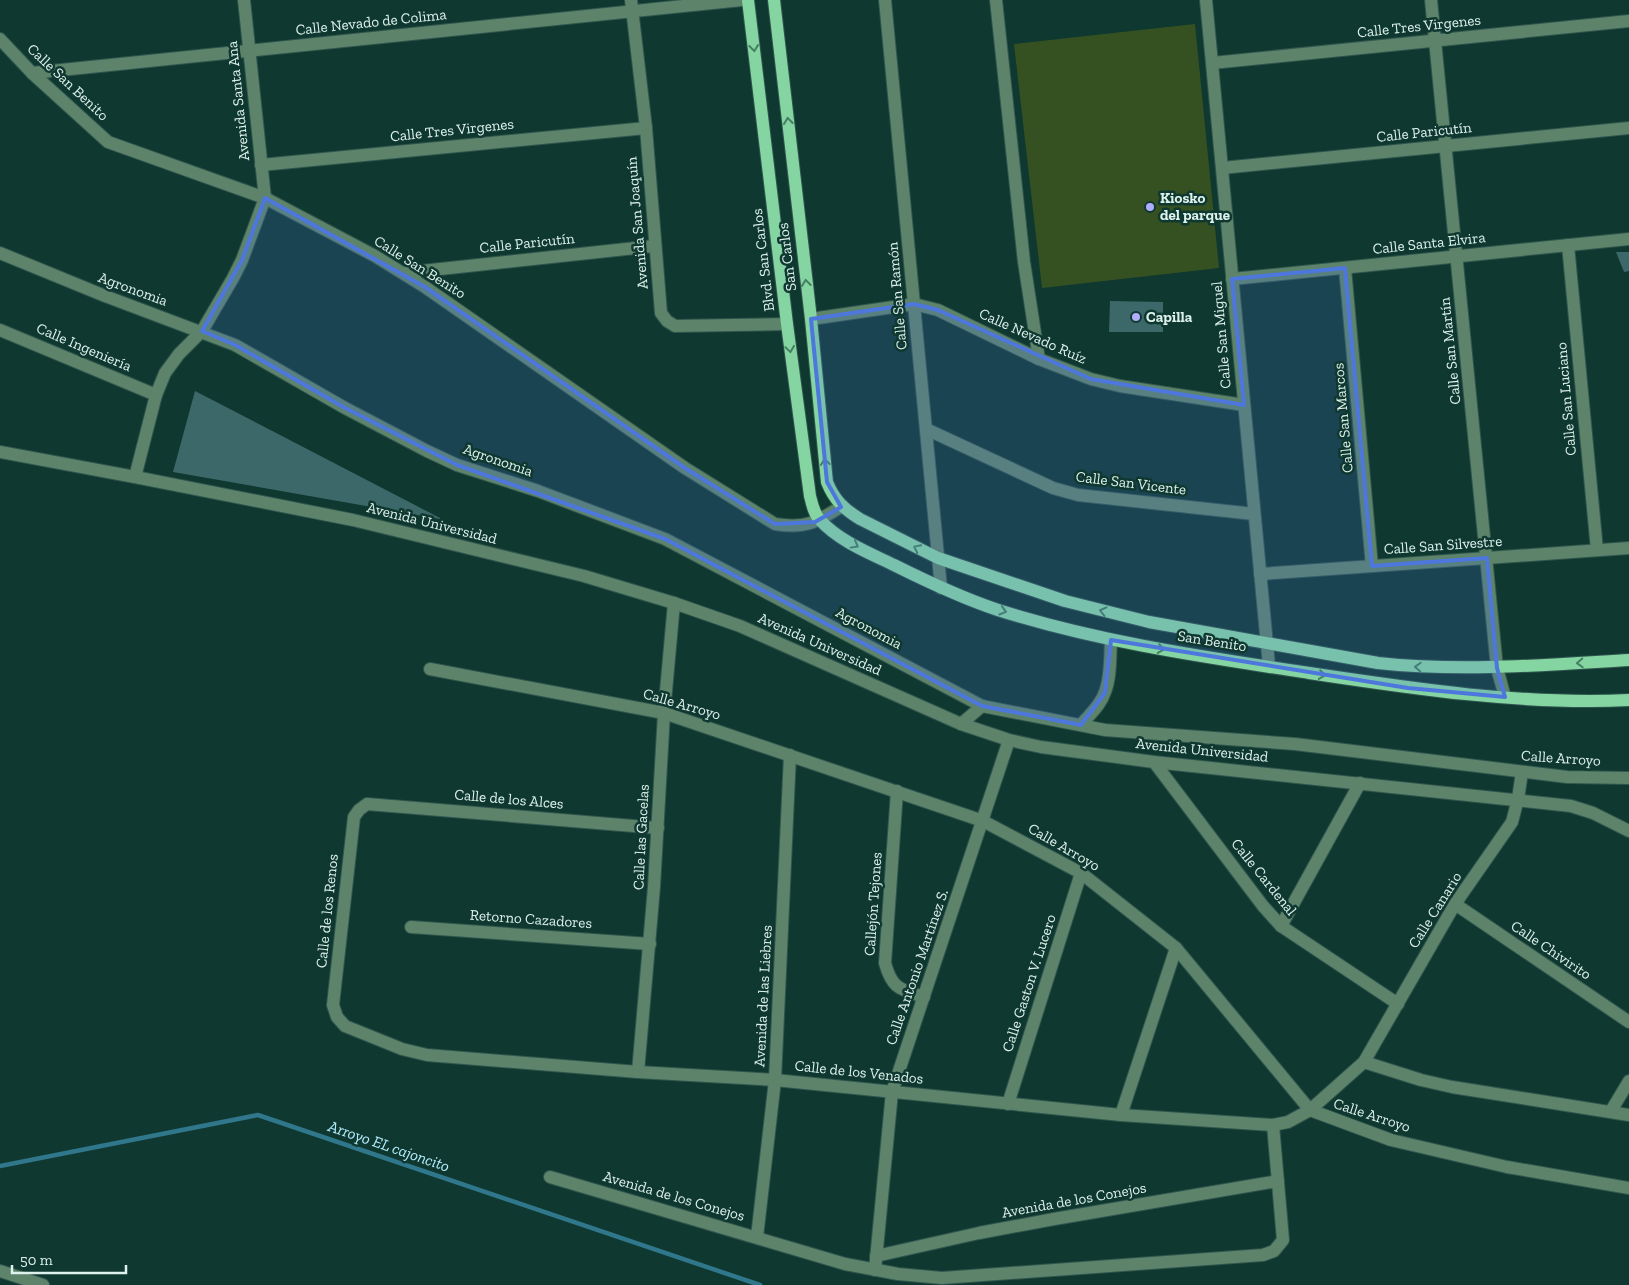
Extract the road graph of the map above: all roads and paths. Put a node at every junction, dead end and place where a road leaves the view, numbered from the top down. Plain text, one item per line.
1 (244, 0) edge
2 (742, 0) edge
3 (748, 0) edge
4 (774, 0) edge
5 (885, 0) edge
6 (996, 0) edge
7 (1206, 0) edge
8 (1431, 0) edge
9 (632, 6) edge
10 (1629, 21) edge
11 (0, 39) edge
12 (1435, 40) junction
13 (249, 50) junction
14 (1212, 63) junction
15 (32, 72) junction
16 (646, 128) junction
17 (1629, 128) edge
18 (1446, 146) junction
19 (261, 165) junction
20 (1222, 168) junction
21 (265, 198) junction
22 (1629, 239) edge
23 (1568, 245) junction
24 (654, 246) junction
25 (0, 253) edge
26 (1457, 256) junction
27 (1345, 268) junction
28 (403, 273) junction
29 (1232, 279) junction
30 (914, 304) junction
31 (811, 320) junction
32 (786, 324) junction
33 (0, 330) edge
34 (202, 331) junction
35 (1039, 359) junction
36 (156, 395) junction
37 (1244, 405) junction
38 (926, 429) junction
39 (0, 452) edge
40 (135, 477) junction
41 (842, 506) junction
42 (1254, 514) junction
43 (818, 518) junction
44 (1629, 548) edge
45 (1597, 550) junction
46 (938, 558) junction
47 (1487, 558) junction
48 (1372, 566) junction
49 (1260, 574) junction
50 (941, 588) junction
51 (674, 603) junction
52 (1111, 640) junction
53 (1267, 643) junction
54 (1629, 660) edge
55 (1269, 666) junction
56 (1498, 668) junction
57 (430, 669) dead end
58 (1505, 697) junction
59 (1629, 700) edge
60 (982, 706) junction
61 (664, 713) junction
62 (962, 724) junction
63 (1081, 724) junction
64 (1009, 740) junction
65 (790, 755) junction
66 (1154, 762) junction
67 (1522, 772) junction
68 (1629, 778) edge
69 (1360, 783) junction
70 (896, 792) junction
71 (1518, 799) junction
72 (359, 810) joint
73 (983, 821) junction
74 (658, 828) junction
75 (1629, 831) edge
76 (1081, 873) junction
77 (1455, 904) junction
78 (1281, 926) junction
79 (411, 927) dead end
80 (650, 944) junction
81 (1176, 948) junction
82 (924, 997) junction
83 (1398, 1004) junction
84 (337, 1017) joint
85 (1629, 1022) edge
86 (1364, 1062) junction
87 (638, 1072) junction
88 (776, 1080) junction
89 (1629, 1081) edge
90 (892, 1092) junction
91 (1008, 1104) junction
92 (1310, 1110) junction
93 (1611, 1111) junction
94 (1121, 1115) junction
95 (1629, 1115) edge
96 (1273, 1125) junction
97 (550, 1177) dead end
98 (1278, 1181) junction
99 (1629, 1188) edge
100 (757, 1237) junction
101 (876, 1256) junction
102 (874, 1270) junction
103 (0, 1271) edge
104 (43, 1285) edge

1 - 13 street, Avenida Santa Ana
2 - 9 street, Calle Nevado de Colima
3 -> 32 main road, Blvd. San Carlos
31 -> 4 main road, San Carlos
5 - 30 street, Calle San Ramón
6 - 35 street
7 - 14 street, Calle San Miguel
8 - 12 street, Calle San Martín
9 - 13 street, Calle Nevado de Colima
9 - 16 street, Avenida San Joaquín
10 - 12 street, Calle Tres Virgenes
11 - 15 street, Calle San Benito
12 - 14 street, Calle Tres Virgenes
12 - 18 street, Calle San Martín
13 - 15 street, Calle Nevado de Colima
13 - 19 street, Avenida Santa Ana
14 - 20 street, Calle San Miguel
15 - 21 street, Calle San Benito
16 - 19 street, Calle Tres Virgenes
16 - 24 street, Avenida San Joaquín
17 - 18 street, Calle Paricutín
18 - 20 street, Calle Paricutín
18 - 26 street, Calle San Martín
19 - 21 street, Avenida Santa Ana
20 - 29 street, Calle San Miguel
21 - 28 street, Calle San Benito
21 - 34 street
22 - 23 street, Calle Santa Elvira
23 - 26 street, Calle Santa Elvira
23 - 45 street, Calle San Luciano
24 - 28 street, Calle Paricutín
24 - 32 street, Avenida San Joaquín
25 - 34 street, Agronomia
26 - 27 street, Calle Santa Elvira
26 - 47 street, Calle San Martín
27 - 29 street, Calle Santa Elvira
27 - 48 street, Calle San Marcos
28 - 43 street, Calle San Benito
29 - 37 street, Calle San Miguel
30 - 31 street, Calle Nevado Ruíz
30 - 35 street, Calle Nevado Ruíz
30 - 38 street, Calle San Ramón
41 -> 31 main road, San Carlos
32 -> 43 main road, Blvd. San Carlos
33 - 36 street, Calle Ingeniería
34 - 36 street
34 - 60 street, Agronomia
35 - 37 street, Calle Nevado Ruíz
36 - 40 street
37 - 42 street, Calle San Miguel
38 - 42 street, Calle San Vicente
38 - 46 street, Calle San Ramón
39 - 40 street, Avenida Universidad
40 - 51 street, Avenida Universidad
41 - 43 street
46 -> 41 main road, San Benito
42 - 49 street, Calle San Miguel
43 -> 50 main road, San Benito
44 - 45 street, Calle San Silvestre
45 - 47 street, Calle San Silvestre
46 - 50 street, Calle San Ramón
53 -> 46 main road, San Benito
47 - 48 street, Calle San Silvestre
47 - 56 street, Calle San Martín
48 - 49 street, Calle San Silvestre
49 - 53 street, Calle San Miguel
50 -> 52 main road, San Benito
51 - 61 street, Calle las Gacelas
51 - 62 street, Avenida Universidad
52 -> 55 main road, San Benito
52 - 63 street
53 - 55 street, Calle San Miguel
56 -> 53 main road, San Benito
54 -> 56 main road, San Benito
55 -> 58 main road, San Benito
56 - 58 street, Calle San Martín
57 - 61 street, Calle Arroyo
58 - 59 main road, San Benito
60 - 62 street
60 - 63 street, Calle Arroyo
61 - 65 street, Calle Arroyo
61 - 74 street, Calle las Gacelas
62 - 64 street, Avenida Universidad
63 - 67 street, Calle Arroyo
64 - 66 street, Avenida Universidad
64 - 73 street, Calle Antonio Martínez S.
65 - 70 street, Calle Arroyo
65 - 88 street, Avenida de las Liebres
66 - 69 street, Avenida Universidad
66 - 78 street, Calle Cardenal
67 - 68 street, Calle Arroyo
67 - 71 street, Calle Canario
69 - 71 street, Avenida Universidad
69 - 78 street
70 - 73 street, Calle Arroyo
70 - 82 street, Callejón Tejones
71 - 75 street, Avenida Universidad
71 - 77 street, Calle Canario
72 - 74 street, Calle de los Alces
72 - 84 street, Calle de los Renos
73 - 76 street, Calle Arroyo
73 - 82 street, Calle Antonio Martínez S.
74 - 80 street, Calle las Gacelas
76 - 81 street, Calle Arroyo
76 - 91 street, Calle Gaston V. Lucero
77 - 83 street, Calle Canario
77 - 85 street, Calle Chivirito
78 - 83 street, Calle Cardenal
79 - 80 street, Retorno Cazadores
80 - 87 street, Calle las Gacelas
81 - 92 street, Calle Arroyo
81 - 94 street
82 - 90 street, Calle Antonio Martínez S.
83 - 86 street, Calle Canario
84 - 87 street, Calle de los Venados
86 - 92 street, Calle de los Venados
86 - 93 street
87 - 88 street, Calle de los Venados
88 - 90 street, Calle de los Venados
88 - 100 street, Avenida de las Liebres
89 - 93 street
90 - 91 street, Calle de los Venados
90 - 101 street, Calle Antonio Martínez S.
91 - 94 street, Calle de los Venados
92 - 96 street, Calle de los Venados
92 - 99 street, Calle Arroyo
93 - 95 street
94 - 96 street, Calle de los Venados
96 - 98 street
97 - 100 street, Avenida de los Conejos
98 - 101 street, Avenida de los Conejos
98 - 102 street, Avenida de los Conejos
100 - 102 street, Avenida de los Conejos
101 - 102 street, Calle Antonio Martínez S.
103 - 104 street

